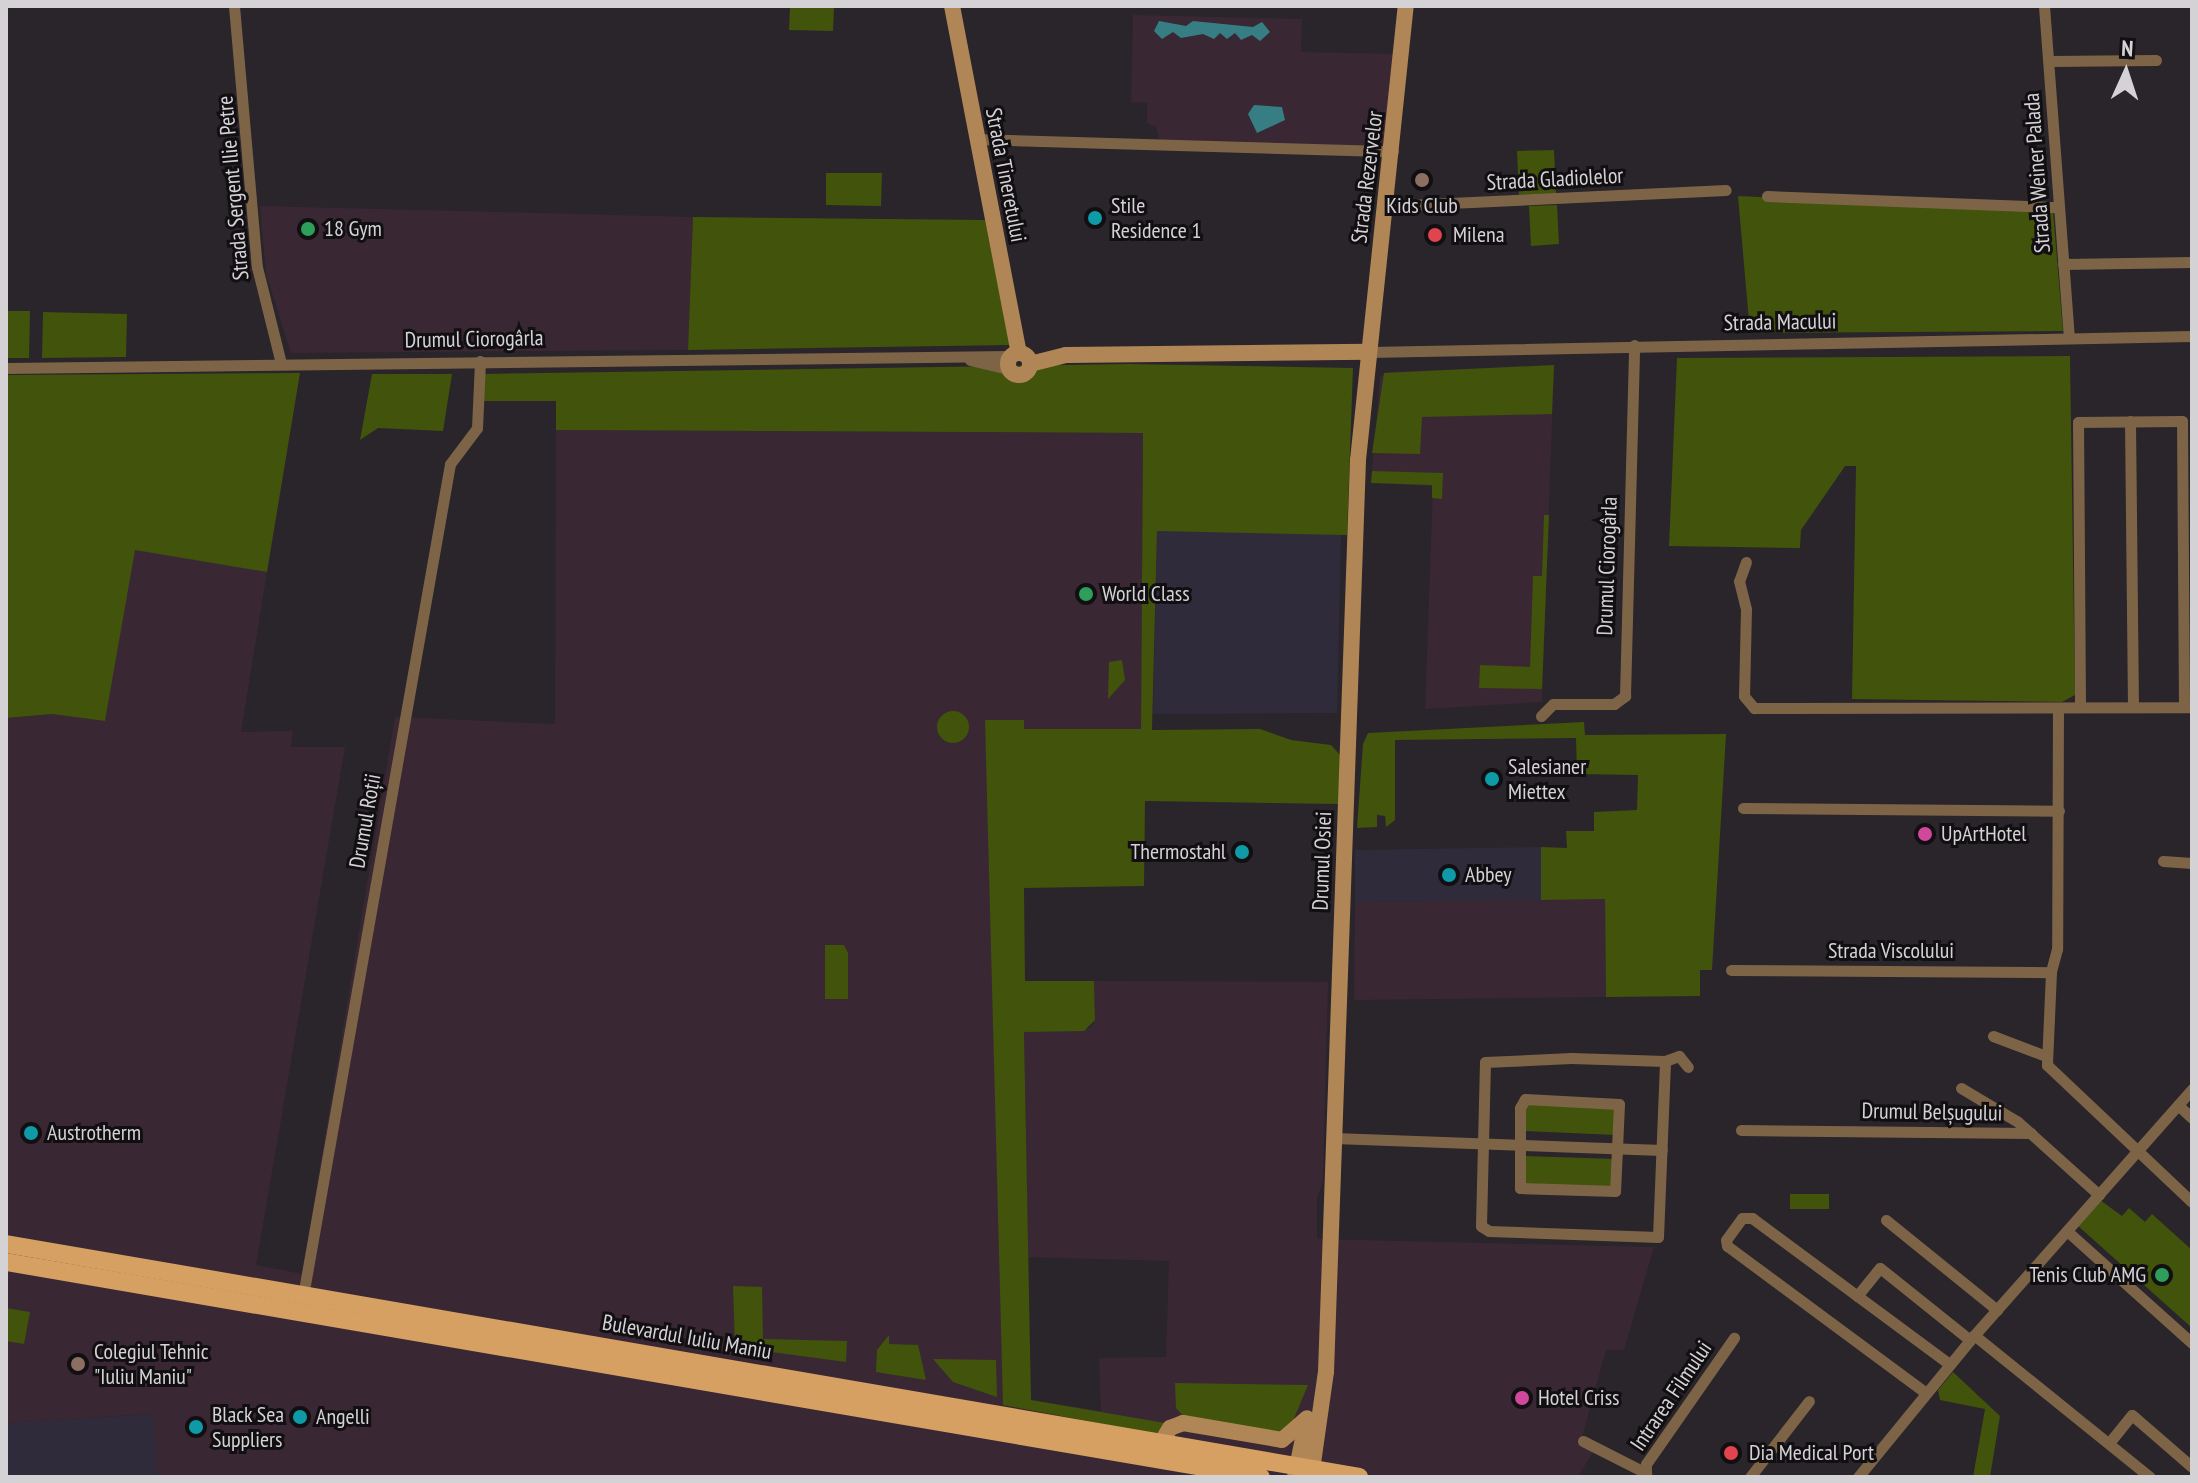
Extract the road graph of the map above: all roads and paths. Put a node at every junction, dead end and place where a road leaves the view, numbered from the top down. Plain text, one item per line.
1 (234, 6) edge
2 (952, 6) edge
3 (1406, 6) edge
4 (2044, 6) edge
5 (2156, 60) dead end
6 (2049, 61) junction
7 (977, 139) junction
8 (1393, 151) junction
9 (1726, 190) dead end
10 (1767, 196) dead end
11 (1386, 206) junction
12 (2058, 207) junction
13 (2192, 262) edge
14 (2063, 264) junction
15 (2192, 336) edge
16 (2069, 338) junction
17 (1634, 345) junction
18 (1369, 352) junction
19 (1390, 352) junction
20 (480, 361) junction
21 (1017, 361) junction
22 (281, 363) junction
23 (6, 368) edge
24 (1367, 372) junction
25 (2130, 421) junction
26 (1746, 562) dead end
27 (2133, 703) junction
28 (2080, 704) junction
29 (2189, 704) edge
30 (2058, 709) junction
31 (1541, 716) dead end
32 (1743, 808) dead end
33 (2059, 811) junction
34 (2163, 861) dead end
35 (2192, 863) edge
36 (1731, 970) dead end
37 (2051, 972) junction
38 (1993, 1036) dead end
39 (2046, 1056) junction
40 (1665, 1061) junction
41 (1688, 1067) dead end
42 (1961, 1088) dead end
43 (2192, 1089) edge
44 (2178, 1105) junction
45 (2192, 1118) edge
46 (1741, 1130) dead end
47 (2031, 1133) junction
48 (1334, 1138) junction
49 (1480, 1144) junction
50 (1518, 1145) junction
51 (1620, 1149) junction
52 (1662, 1150) junction
53 (2138, 1153) junction
54 (2099, 1195) junction
55 (2192, 1202) edge
56 (1886, 1220) dead end
57 (2067, 1231) junction
58 (6, 1244) edge
59 (6, 1251) edge
60 (45, 1251) junction
61 (6, 1262) edge
62 (303, 1296) junction
63 (1857, 1296) junction
64 (1997, 1310) junction
65 (1734, 1338) dead end
66 (1972, 1338) junction
67 (2192, 1343) edge
68 (637, 1354) junction
69 (607, 1364) junction
70 (1949, 1364) junction
71 (1326, 1372) junction
72 (1926, 1393) junction
73 (866, 1401) junction
74 (1809, 1401) dead end
75 (1307, 1418) junction
76 (1583, 1441) dead end
77 (2109, 1443) junction
78 (1160, 1444) junction
79 (2192, 1467) edge
80 (1304, 1472) edge
81 (1646, 1475) edge
82 (1261, 1477) edge
83 (1359, 1477) edge
84 (1750, 1477) edge
85 (1858, 1477) edge
86 (2150, 1477) edge

1 - 22 street, Strada Sergent Ilie Petre
2 - 7 street, Strada Tineretului
3 - 8 street, Strada Rezervelor
4 - 6 street, Strada Weiner Palada
5 - 6 street
6 - 12 street, Strada Weiner Palada
7 - 8 street
7 - 21 street, Strada Tineretului
8 - 11 street, Strada Rezervelor
9 - 11 street, Strada Gladiolelor
10 - 12 street
11 - 18 street, Strada Rezervelor
12 - 14 street, Strada Weiner Palada
13 - 14 street
14 - 16 street, Strada Weiner Palada
15 - 16 street, Strada Macului
16 - 17 street, Strada Macului
17 - 19 street, Strada Macului
17 - 31 street, Drumul Ciorogârla
18 - 19 street, Strada Macului
18 - 21 street, Drumul Ciorogârla
18 - 24 street, Drumul Osiei
19 - 24 street
20 - 21 street, Drumul Ciorogârla
20 - 22 street, Drumul Ciorogârla
20 - 62 street, Drumul Roții
22 - 23 street, Drumul Ciorogârla
24 - 48 street, Drumul Osiei
25 - 27 street
25 - 28 street
25 - 29 street
26 - 30 street
27 - 28 street
27 - 29 street
28 - 30 street
29 - 30 street
30 - 33 street
32 - 33 street
33 - 37 street
34 - 35 street
36 - 37 street, Strada Viscolului
37 - 39 street
38 - 39 street
39 - 53 street
40 - 41 street
40 - 49 street
40 - 52 street
42 - 47 street
43 - 44 street
44 - 45 street
44 - 53 street
46 - 47 street, Drumul Belșugului
47 - 54 street, Drumul Belșugului
48 - 49 street
48 - 71 street, Drumul Osiei
49 - 50 street
49 - 52 street
50 - 51 street
50 - 51 street
50 - 51 street
51 - 52 street
53 - 54 street
53 - 55 street
54 - 57 street
56 - 64 street
57 - 64 street
57 - 67 street
58 - 60 main road, Bulevardul Iuliu Maniu
59 - 60 main road
60 - 62 main road, Bulevardul Iuliu Maniu
61 - 69 main road, Bulevardul Iuliu Maniu
62 - 68 main road, Bulevardul Iuliu Maniu
63 - 66 street
63 - 70 street
63 - 72 street
64 - 66 street
65 - 81 street, Intrarea Filmului
66 - 70 street
66 - 77 street
68 - 69 main road
68 - 73 main road, Bulevardul Iuliu Maniu
69 - 73 main road, Bulevardul Iuliu Maniu
70 - 72 street
71 - 75 street, Drumul Osiei
71 - 80 street, Drumul Osiei
72 - 85 street
73 - 78 main road, Bulevardul Iuliu Maniu
73 - 82 main road, Bulevardul Iuliu Maniu
74 - 84 street
75 - 78 street
75 - 80 street, Drumul Osiei
76 - 81 street
77 - 79 street
77 - 86 street
78 - 80 main road, Bulevardul Iuliu Maniu
80 - 83 main road, Bulevardul Iuliu Maniu

